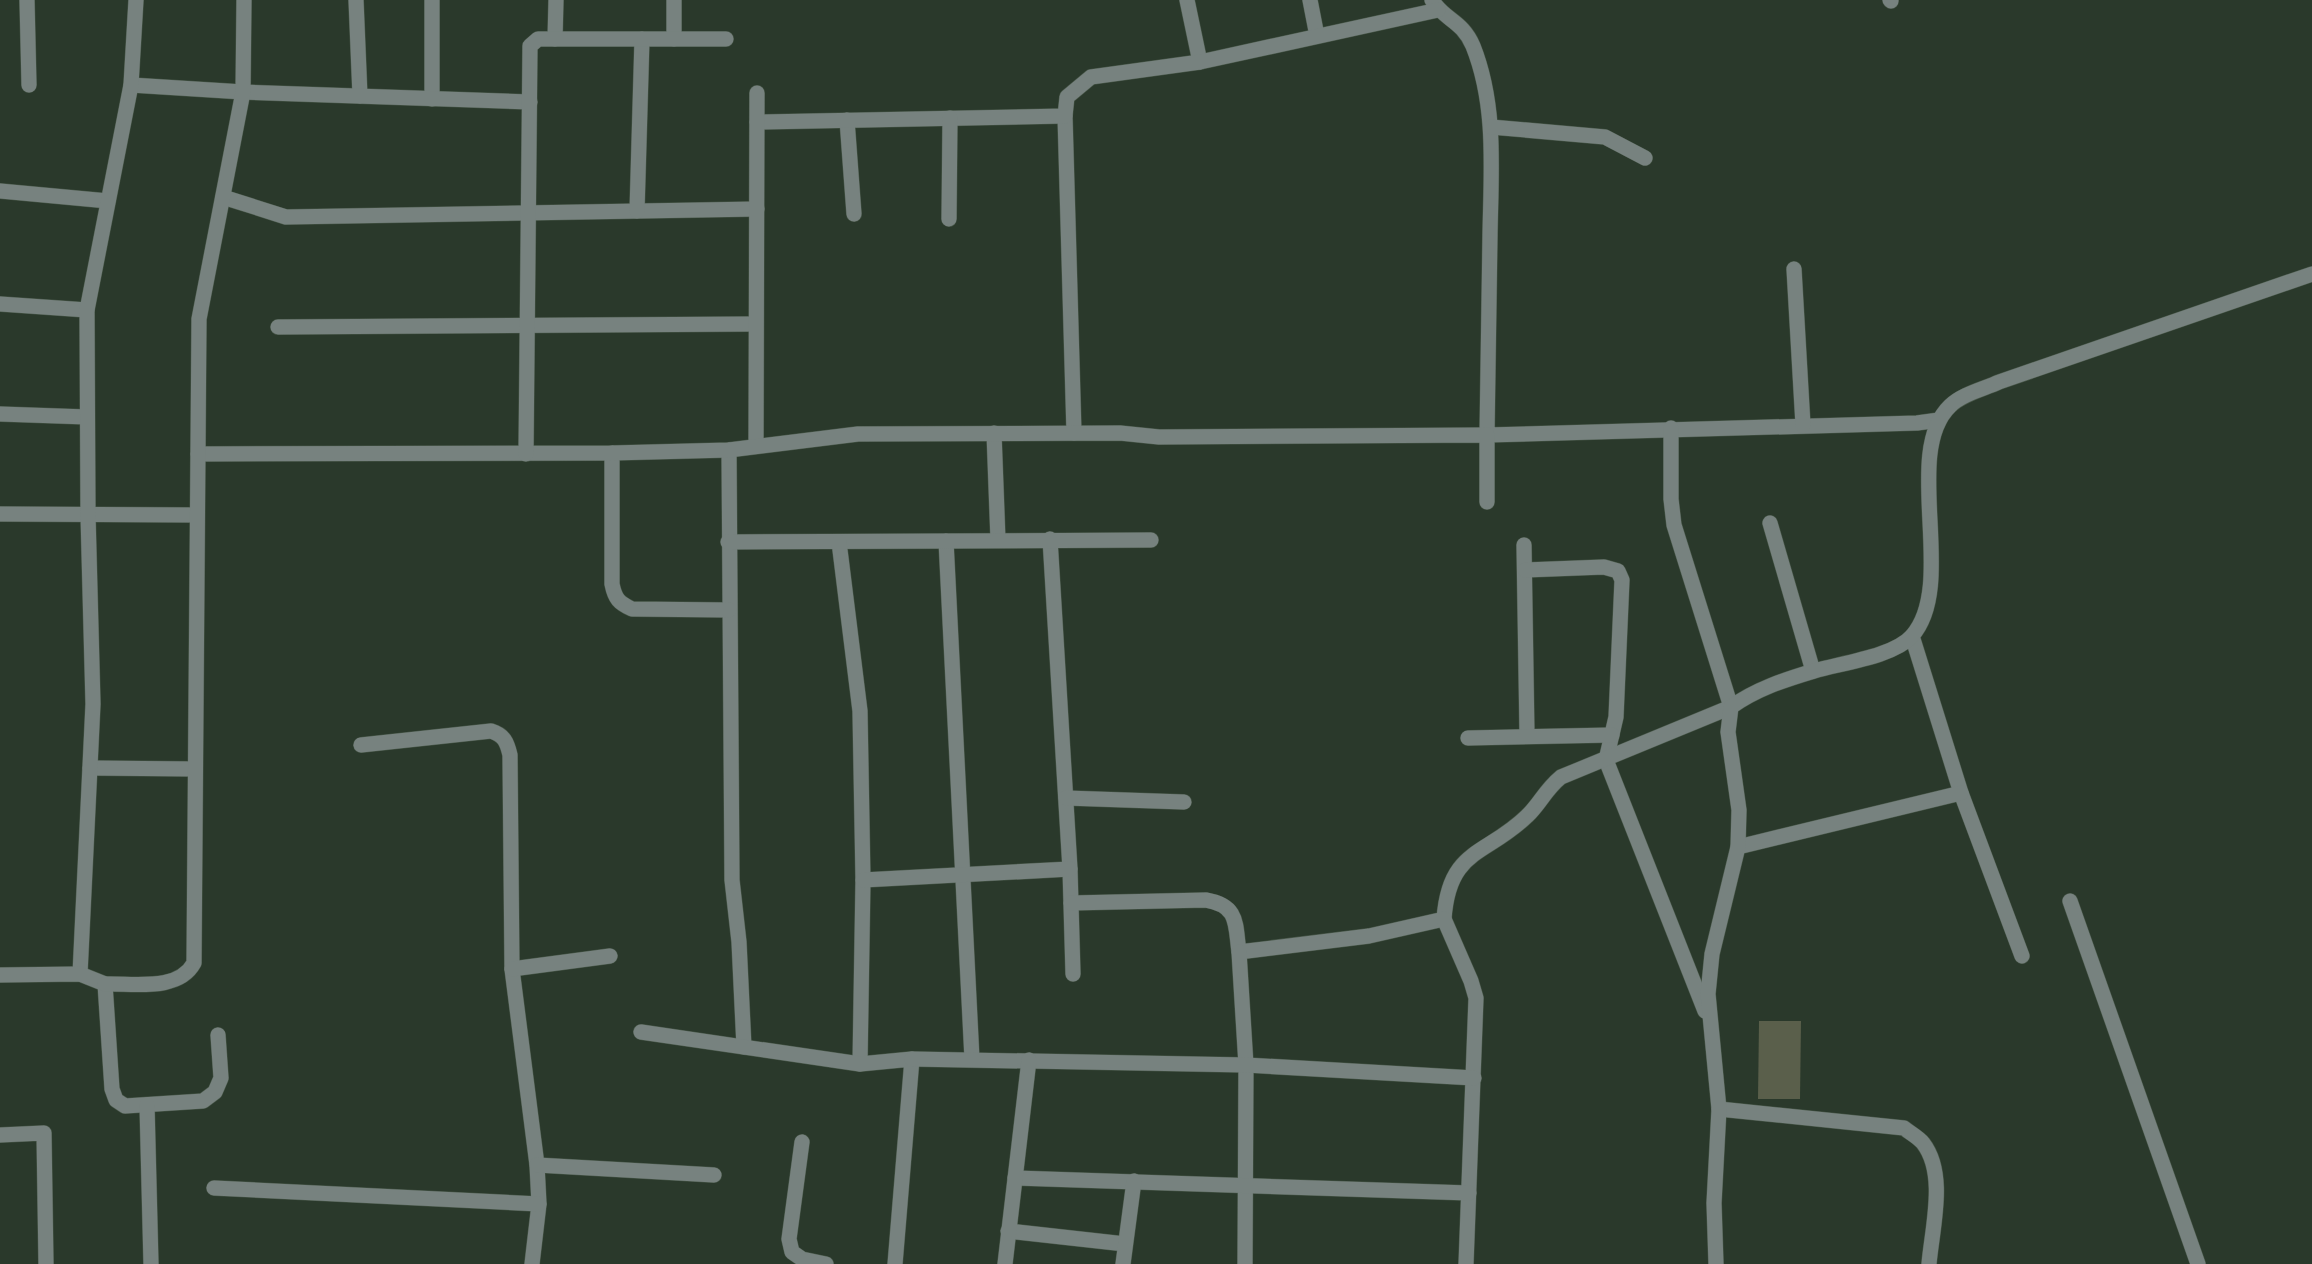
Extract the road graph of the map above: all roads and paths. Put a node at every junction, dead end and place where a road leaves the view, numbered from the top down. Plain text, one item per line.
1 (27, 0) edge
2 (136, 0) edge
3 (244, 0) edge
4 (356, 0) edge
5 (432, 0) edge
6 (556, 0) edge
7 (674, 0) edge
8 (1187, 0) edge
9 (1310, 0) edge
10 (1435, 5) edge
11 (1317, 36) junction
12 (555, 39) junction
13 (642, 39) junction
14 (674, 39) junction
15 (726, 39) dead end
16 (1200, 62) junction
17 (29, 85) dead end
18 (131, 85) junction
19 (243, 92) junction
20 (757, 93) dead end
21 (360, 96) junction
22 (432, 99) junction
23 (530, 102) junction
24 (1065, 116) junction
25 (950, 118) junction
26 (847, 120) junction
27 (757, 122) junction
28 (1491, 128) junction
29 (1646, 158) dead end
30 (0, 191) edge
31 (223, 197) junction
32 (108, 201) junction
33 (757, 209) junction
34 (638, 211) junction
35 (528, 212) junction
36 (854, 214) dead end
37 (949, 219) dead end
38 (1794, 269) dead end
39 (2312, 274) edge
40 (0, 304) edge
41 (87, 310) junction
42 (755, 324) junction
43 (526, 325) junction
44 (278, 327) dead end
45 (0, 414) edge
46 (87, 417) junction
47 (1939, 420) junction
48 (1803, 425) junction
49 (1671, 428) junction
50 (994, 433) junction
51 (1074, 433) junction
52 (1487, 435) junction
53 (756, 446) junction
54 (729, 450) junction
55 (612, 453) junction
56 (198, 454) junction
57 (526, 454) junction
58 (1488, 502) dead end
59 (0, 514) edge
60 (88, 515) junction
61 (197, 515) junction
62 (1770, 523) dead end
63 (1050, 539) junction
64 (998, 540) junction
65 (1151, 540) dead end
66 (946, 541) junction
67 (728, 542) junction
68 (840, 542) junction
69 (1524, 546) dead end
70 (1525, 570) junction
71 (729, 610) junction
72 (1912, 636) junction
73 (1813, 671) junction
74 (1731, 707) junction
75 (1527, 735) junction
76 (1612, 735) junction
77 (1468, 738) dead end
78 (361, 745) dead end
79 (1606, 760) junction
80 (90, 768) junction
81 (195, 770) junction
82 (1960, 793) junction
83 (1066, 798) junction
84 (1184, 802) dead end
85 (1738, 847) junction
86 (1070, 868) junction
87 (962, 875) junction
88 (863, 880) junction
89 (2070, 901) dead end
90 (1071, 903) junction
91 (1444, 919) junction
92 (1239, 952) junction
93 (609, 956) dead end
94 (2022, 956) dead end
95 (512, 969) junction
96 (80, 974) junction
97 (1072, 974) dead end
98 (0, 975) edge
99 (105, 984) junction
100 (1709, 1019) junction
101 (641, 1032) dead end
102 (218, 1035) dead end
103 (744, 1047) junction
104 (912, 1059) junction
105 (972, 1059) junction
106 (1029, 1060) junction
107 (860, 1064) junction
108 (1246, 1065) junction
109 (1474, 1078) junction
110 (147, 1105) junction
111 (1719, 1109) junction
112 (0, 1130) edge
113 (802, 1142) dead end
114 (537, 1165) junction
115 (714, 1175) dead end
116 (1015, 1178) junction
117 (1134, 1181) junction
118 (1246, 1187) junction
119 (214, 1188) dead end
120 (1469, 1193) junction
121 (539, 1204) junction
122 (1008, 1231) junction
123 (1125, 1244) junction
124 (46, 1264) edge
125 (151, 1264) edge
126 (532, 1264) edge
127 (826, 1264) edge
128 (895, 1264) edge
129 (1005, 1264) edge
130 (1123, 1264) edge
131 (1245, 1264) edge
132 (1466, 1264) edge
133 (1716, 1264) edge
134 (1929, 1264) edge
135 (2198, 1264) edge

1 - 17 street
2 - 18 street
3 - 19 street
4 - 21 street
5 - 22 street
6 - 12 street
7 - 14 street
8 - 16 street
9 - 11 street
10 - 11 street
10 - 28 street
11 - 16 street
12 - 13 street
12 - 23 street
13 - 14 street
13 - 34 street
14 - 15 street
16 - 24 street
18 - 19 street
18 - 32 street
19 - 21 street
19 - 31 street
20 - 27 street
21 - 22 street
22 - 23 street
23 - 35 street
24 - 25 street
24 - 51 street
25 - 26 street
25 - 37 street
26 - 27 street
26 - 36 street
27 - 33 street
28 - 29 street
28 - 52 street
30 - 32 street
31 - 35 street
31 - 56 street
32 - 41 street
33 - 34 street
33 - 42 street
34 - 35 street
35 - 43 street
38 - 48 street
39 - 47 street
40 - 41 street
41 - 46 street
42 - 43 street
42 - 53 street
43 - 44 street
43 - 57 street
45 - 46 street
46 - 60 street
47 - 48 street
47 - 72 street
48 - 49 street
49 - 52 street
49 - 74 street
50 - 51 street
50 - 53 street
50 - 64 street
51 - 52 street
52 - 58 street
53 - 54 street
54 - 55 street
54 - 67 street
55 - 57 street
55 - 71 street
56 - 57 street
56 - 61 street
59 - 60 street
60 - 61 street
60 - 80 street
61 - 81 street
62 - 73 street
63 - 64 street
63 - 65 street
63 - 83 street
64 - 66 street
66 - 68 street
66 - 87 street
67 - 68 street
67 - 71 street
68 - 88 street
69 - 70 street
70 - 75 street
70 - 76 street
71 - 103 street
72 - 73 street
72 - 82 street
73 - 74 street
74 - 79 street
74 - 85 street
75 - 76 street
75 - 77 street
76 - 79 street
78 - 95 street
79 - 91 street
79 - 100 street
80 - 81 street
80 - 96 street
81 - 99 street
82 - 85 street
82 - 94 street
83 - 84 street
83 - 86 street
85 - 100 street
86 - 87 street
86 - 90 street
87 - 88 street
87 - 105 street
88 - 107 street
89 - 135 street
90 - 92 street
90 - 97 street
91 - 92 street
91 - 109 street
92 - 108 street
93 - 95 street
95 - 114 street
96 - 98 street
96 - 99 street
99 - 110 street
100 - 111 street
101 - 103 street
102 - 110 street
103 - 107 street
104 - 105 street
104 - 107 street
104 - 128 street
105 - 106 street
106 - 108 street
106 - 116 street
108 - 109 street
108 - 118 street
109 - 120 street
110 - 125 street
111 - 133 street
111 - 134 street
112 - 124 street
113 - 127 street
114 - 115 street
114 - 121 street
116 - 117 street
116 - 122 street
117 - 118 street
117 - 123 street
118 - 120 street
118 - 131 street
119 - 121 street
120 - 132 street
121 - 126 street
122 - 123 street
122 - 129 street
123 - 130 street

